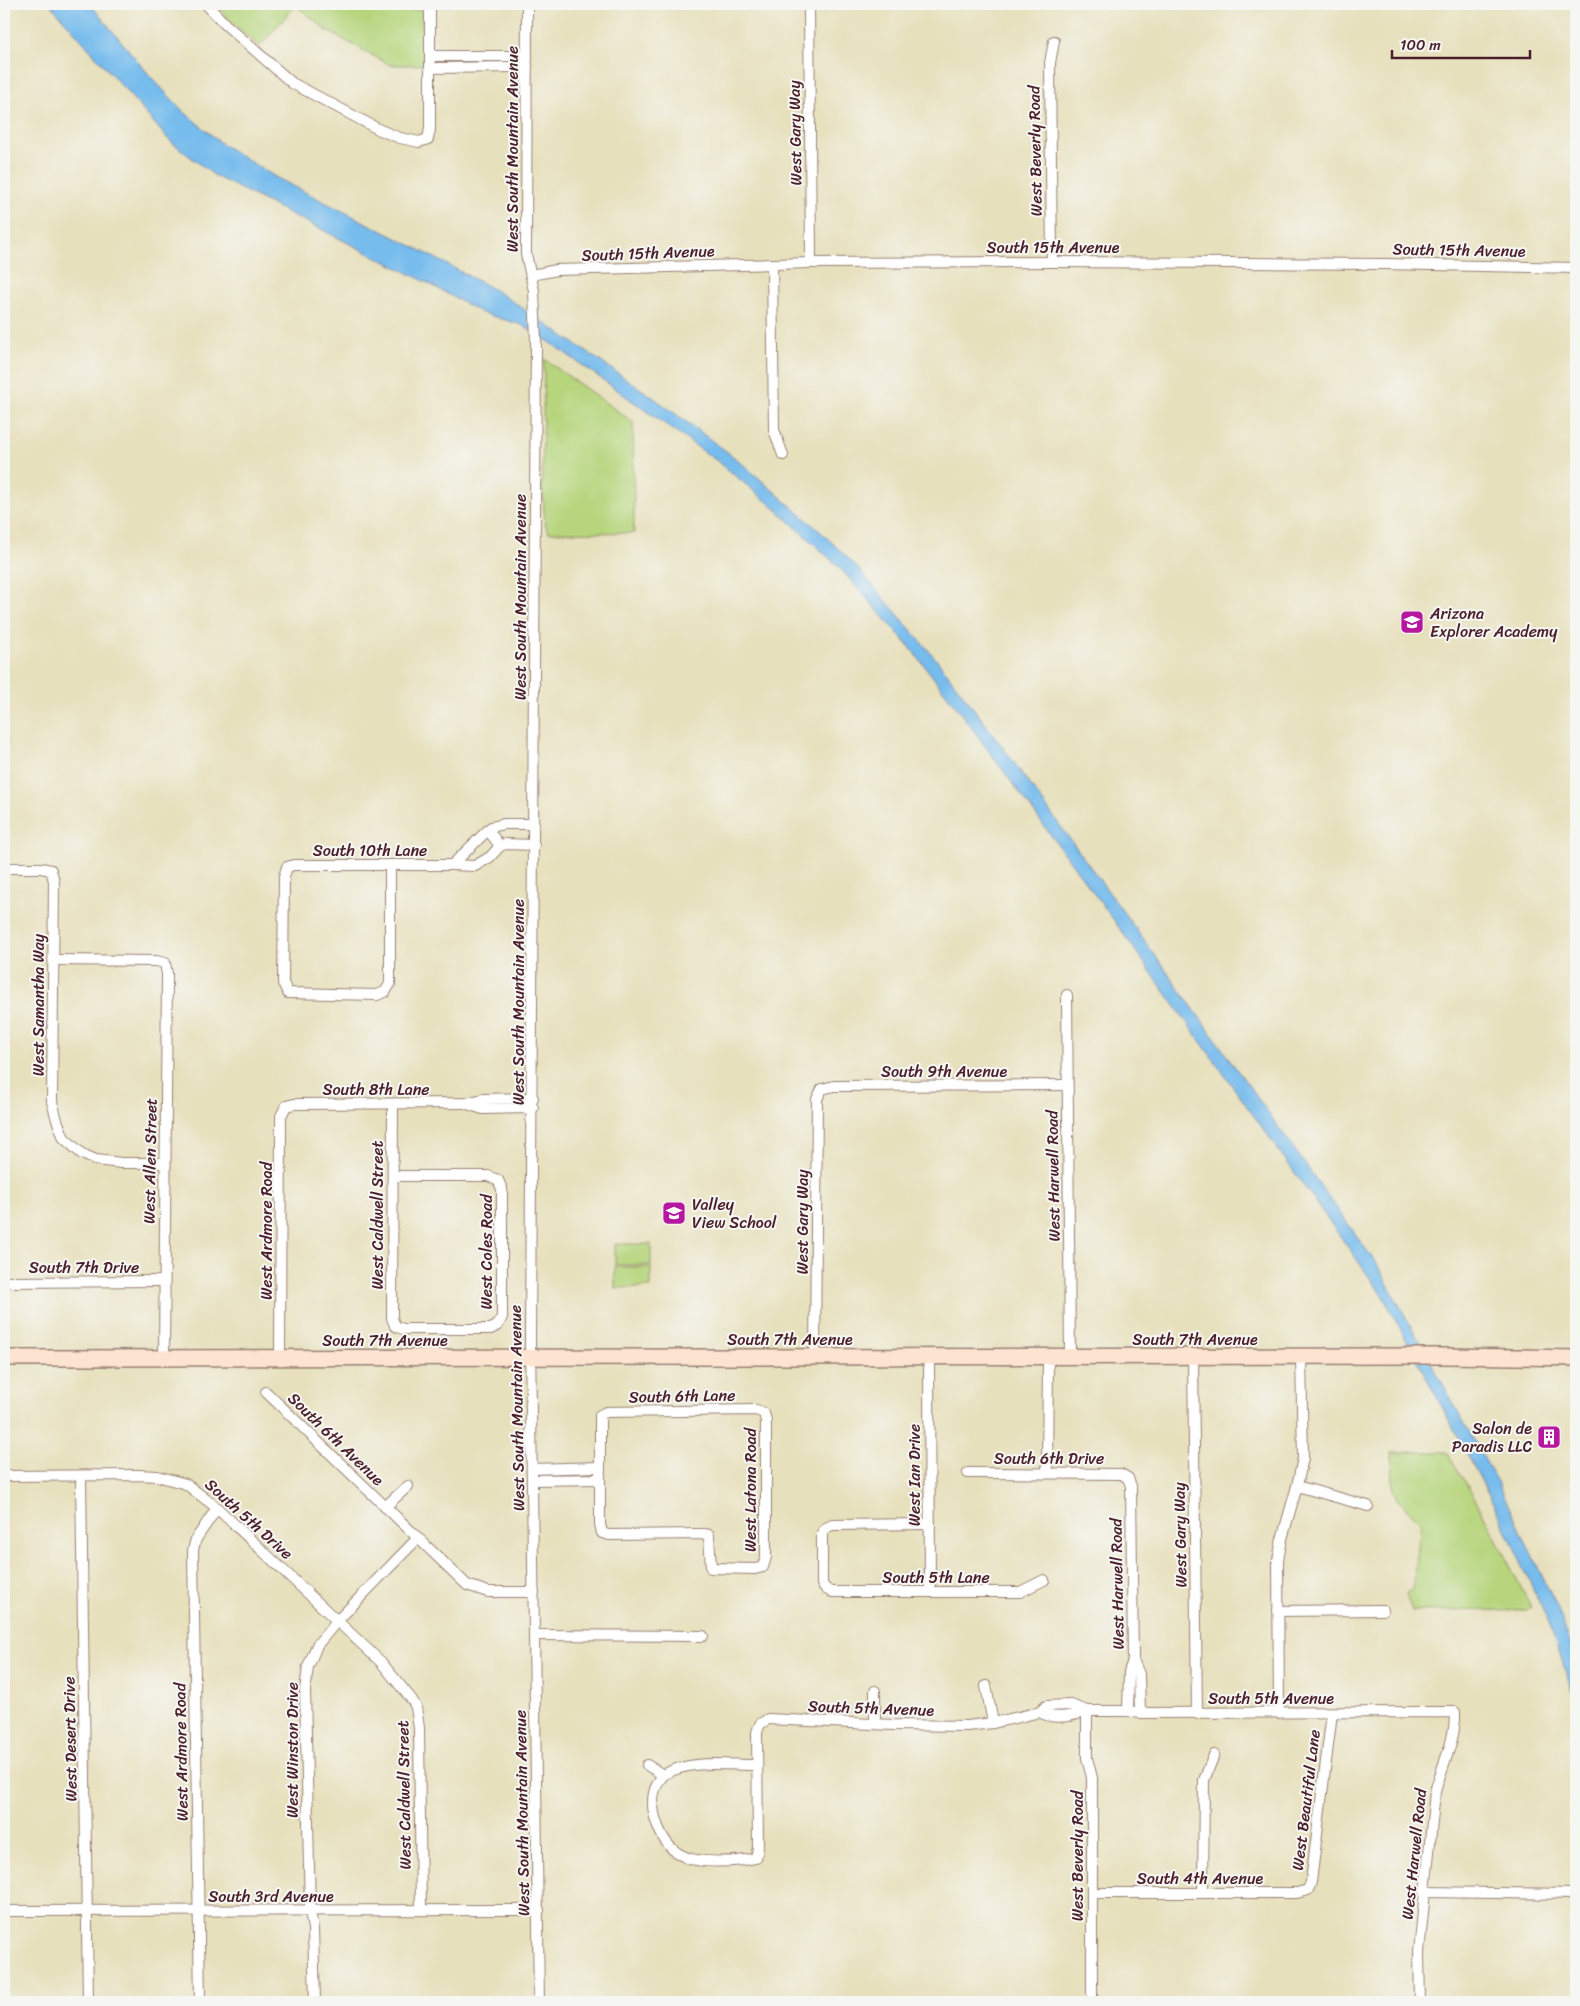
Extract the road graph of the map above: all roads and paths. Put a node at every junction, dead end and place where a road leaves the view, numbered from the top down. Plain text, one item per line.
1 (206, 4) edge
2 (430, 4) edge
3 (528, 4) edge
4 (809, 4) edge
5 (1054, 41) dead end
6 (430, 56) junction
7 (485, 56) junction
8 (527, 56) junction
9 (430, 68) junction
10 (485, 68) junction
11 (527, 68) junction
12 (811, 262) junction
13 (1052, 262) junction
14 (772, 264) junction
15 (1576, 268) edge
16 (531, 275) junction
17 (783, 455) dead end
18 (534, 824) junction
19 (488, 830) junction
20 (500, 846) junction
21 (534, 846) junction
22 (452, 865) junction
23 (390, 866) junction
24 (4, 868) edge
25 (54, 960) junction
26 (1067, 995) dead end
27 (1067, 1085) junction
28 (822, 1089) joint
29 (533, 1103) junction
30 (393, 1104) junction
31 (286, 1106) joint
32 (165, 1164) junction
33 (393, 1176) junction
34 (164, 1281) junction
35 (4, 1282) edge
36 (498, 1325) joint
37 (1193, 1356) junction
38 (530, 1357) junction
39 (815, 1357) junction
40 (929, 1357) junction
41 (1048, 1357) junction
42 (1070, 1357) junction
43 (1301, 1357) junction
44 (4, 1358) edge
45 (164, 1358) junction
46 (280, 1358) junction
47 (1576, 1358) edge
48 (266, 1392) dead end
49 (764, 1413) joint
50 (532, 1468) junction
51 (573, 1468) junction
52 (599, 1468) junction
53 (968, 1473) dead end
54 (1047, 1473) junction
55 (4, 1476) edge
56 (81, 1476) junction
57 (1128, 1478) joint
58 (599, 1479) junction
59 (533, 1480) junction
60 (573, 1480) junction
61 (408, 1486) dead end
62 (1297, 1486) junction
63 (1368, 1506) dead end
64 (217, 1508) junction
65 (385, 1508) junction
66 (930, 1524) junction
67 (417, 1539) junction
68 (1044, 1580) dead end
69 (534, 1592) junction
70 (930, 1592) junction
71 (1383, 1610) dead end
72 (1278, 1611) junction
73 (337, 1621) junction
74 (534, 1635) junction
75 (703, 1636) dead end
76 (1133, 1660) junction
77 (986, 1686) dead end
78 (1128, 1686) junction
79 (1139, 1686) junction
80 (876, 1691) dead end
81 (1087, 1711) junction
82 (1128, 1711) junction
83 (1455, 1712) joint
84 (1140, 1713) junction
85 (1279, 1713) junction
86 (1332, 1713) junction
87 (1197, 1714) junction
88 (993, 1722) junction
89 (875, 1723) junction
90 (1214, 1755) dead end
91 (647, 1765) dead end
92 (757, 1765) junction
93 (663, 1775) junction
94 (1308, 1890) joint
95 (1203, 1892) junction
96 (1424, 1892) junction
97 (1092, 1894) junction
98 (1576, 1894) edge
99 (421, 1910) junction
100 (539, 1910) junction
101 (4, 1911) edge
102 (87, 1911) junction
103 (198, 1911) junction
104 (310, 1911) junction
105 (88, 2002) edge
106 (200, 2002) edge
107 (315, 2002) edge
108 (539, 2002) edge
109 (1092, 2002) edge
110 (1420, 2002) edge

1 - 9 street
2 - 6 street
3 - 8 street, West South Mountain Avenue
4 - 12 street, West Gary Way
5 - 13 street, West Beverly Road
6 - 7 street
6 - 9 street
7 - 8 street
7 - 10 street
8 - 11 street, West South Mountain Avenue
9 - 10 street
10 - 11 street
11 - 16 street, West South Mountain Avenue
12 - 13 street, South 15th Avenue
12 - 14 street, South 15th Avenue
13 - 15 street, South 15th Avenue
14 - 16 street, South 15th Avenue
14 - 17 street
16 - 18 street, West South Mountain Avenue
18 - 19 street
18 - 21 street, West South Mountain Avenue
19 - 20 street
19 - 22 street
20 - 21 street
20 - 22 street, South 10th Lane
21 - 29 street, West South Mountain Avenue
22 - 23 street, South 10th Lane
23 - 23 street, South 10th Lane
24 - 25 street, West Samantha Way
25 - 32 street, West Samantha Way
25 - 32 street, West Allen Street
26 - 27 street, West Harwell Road
27 - 28 street, South 9th Avenue
27 - 42 street, West Harwell Road
28 - 39 street, West Gary Way
29 - 30 street, South 8th Lane
29 - 38 street, West South Mountain Avenue
30 - 31 street, South 8th Lane
30 - 33 street, West Caldwell Street
31 - 46 street, West Ardmore Road
32 - 34 street, West Allen Street
33 - 36 street, West Coles Road
33 - 36 street, West Caldwell Street
34 - 35 street, South 7th Drive
34 - 45 street, West Allen Street
37 - 42 street, South 7th Avenue
37 - 43 street, South 7th Avenue
37 - 87 street, West Gary Way
38 - 39 street, South 7th Avenue
38 - 46 street, South 7th Avenue
38 - 50 street, West South Mountain Avenue
39 - 40 street, South 7th Avenue
40 - 41 street, South 7th Avenue
40 - 66 street, West Ian Drive
41 - 42 street, South 7th Avenue
41 - 54 street
43 - 47 street, South 7th Avenue
43 - 62 street
44 - 45 street, South 7th Avenue
45 - 46 street, South 7th Avenue
48 - 65 street, South 6th Avenue
49 - 52 street, South 6th Lane
49 - 58 street, West Latona Road
50 - 51 street
50 - 59 street, West South Mountain Avenue
51 - 52 street
51 - 60 street
52 - 58 street
53 - 54 street, South 6th Drive
54 - 57 street, South 6th Drive
55 - 56 street, South 5th Drive
56 - 64 street, South 5th Drive
56 - 102 street, West Desert Drive
57 - 76 street, West Harwell Road
58 - 60 street
59 - 60 street
59 - 69 street, West South Mountain Avenue
61 - 65 street, South 6th Avenue
62 - 63 street
62 - 72 street
64 - 73 street, South 5th Drive
64 - 103 street, West Ardmore Road
65 - 67 street, South 6th Avenue
66 - 70 street, West Ian Drive
66 - 70 street, South 5th Lane
67 - 69 street, South 6th Avenue
67 - 73 street, West Winston Drive
68 - 70 street, South 5th Lane
69 - 74 street, West South Mountain Avenue
71 - 72 street
72 - 85 street
73 - 99 street, West Caldwell Street
73 - 104 street, West Winston Drive
74 - 75 street
74 - 100 street, West South Mountain Avenue
76 - 78 street, West Harwell Road
76 - 79 street, West Harwell Road
77 - 88 street
78 - 79 street
78 - 82 street, West Harwell Road
79 - 84 street, West Harwell Road
80 - 89 street
81 - 82 street, South 5th Avenue
81 - 88 street, South 5th Avenue
81 - 97 street, West Beverly Road
82 - 84 street, South 5th Avenue
83 - 86 street, South 5th Avenue
83 - 96 street, West Harwell Road
84 - 87 street, South 5th Avenue
85 - 86 street, South 5th Avenue
85 - 87 street, South 5th Avenue
86 - 94 street, West Beautiful Lane
88 - 89 street, South 5th Avenue
89 - 92 street, South 5th Avenue
90 - 95 street
91 - 93 street
92 - 93 street
92 - 93 street
94 - 95 street, South 4th Avenue
95 - 97 street, South 4th Avenue
96 - 98 street
96 - 110 street, West Harwell Road
97 - 109 street, West Beverly Road
99 - 100 street, South 3rd Avenue
99 - 104 street, South 3rd Avenue
100 - 108 street, West South Mountain Avenue
101 - 102 street, South 3rd Avenue
102 - 103 street, South 3rd Avenue
102 - 105 street, West Desert Drive
103 - 104 street, South 3rd Avenue
103 - 106 street, West Ardmore Road
104 - 107 street, West Winston Drive

